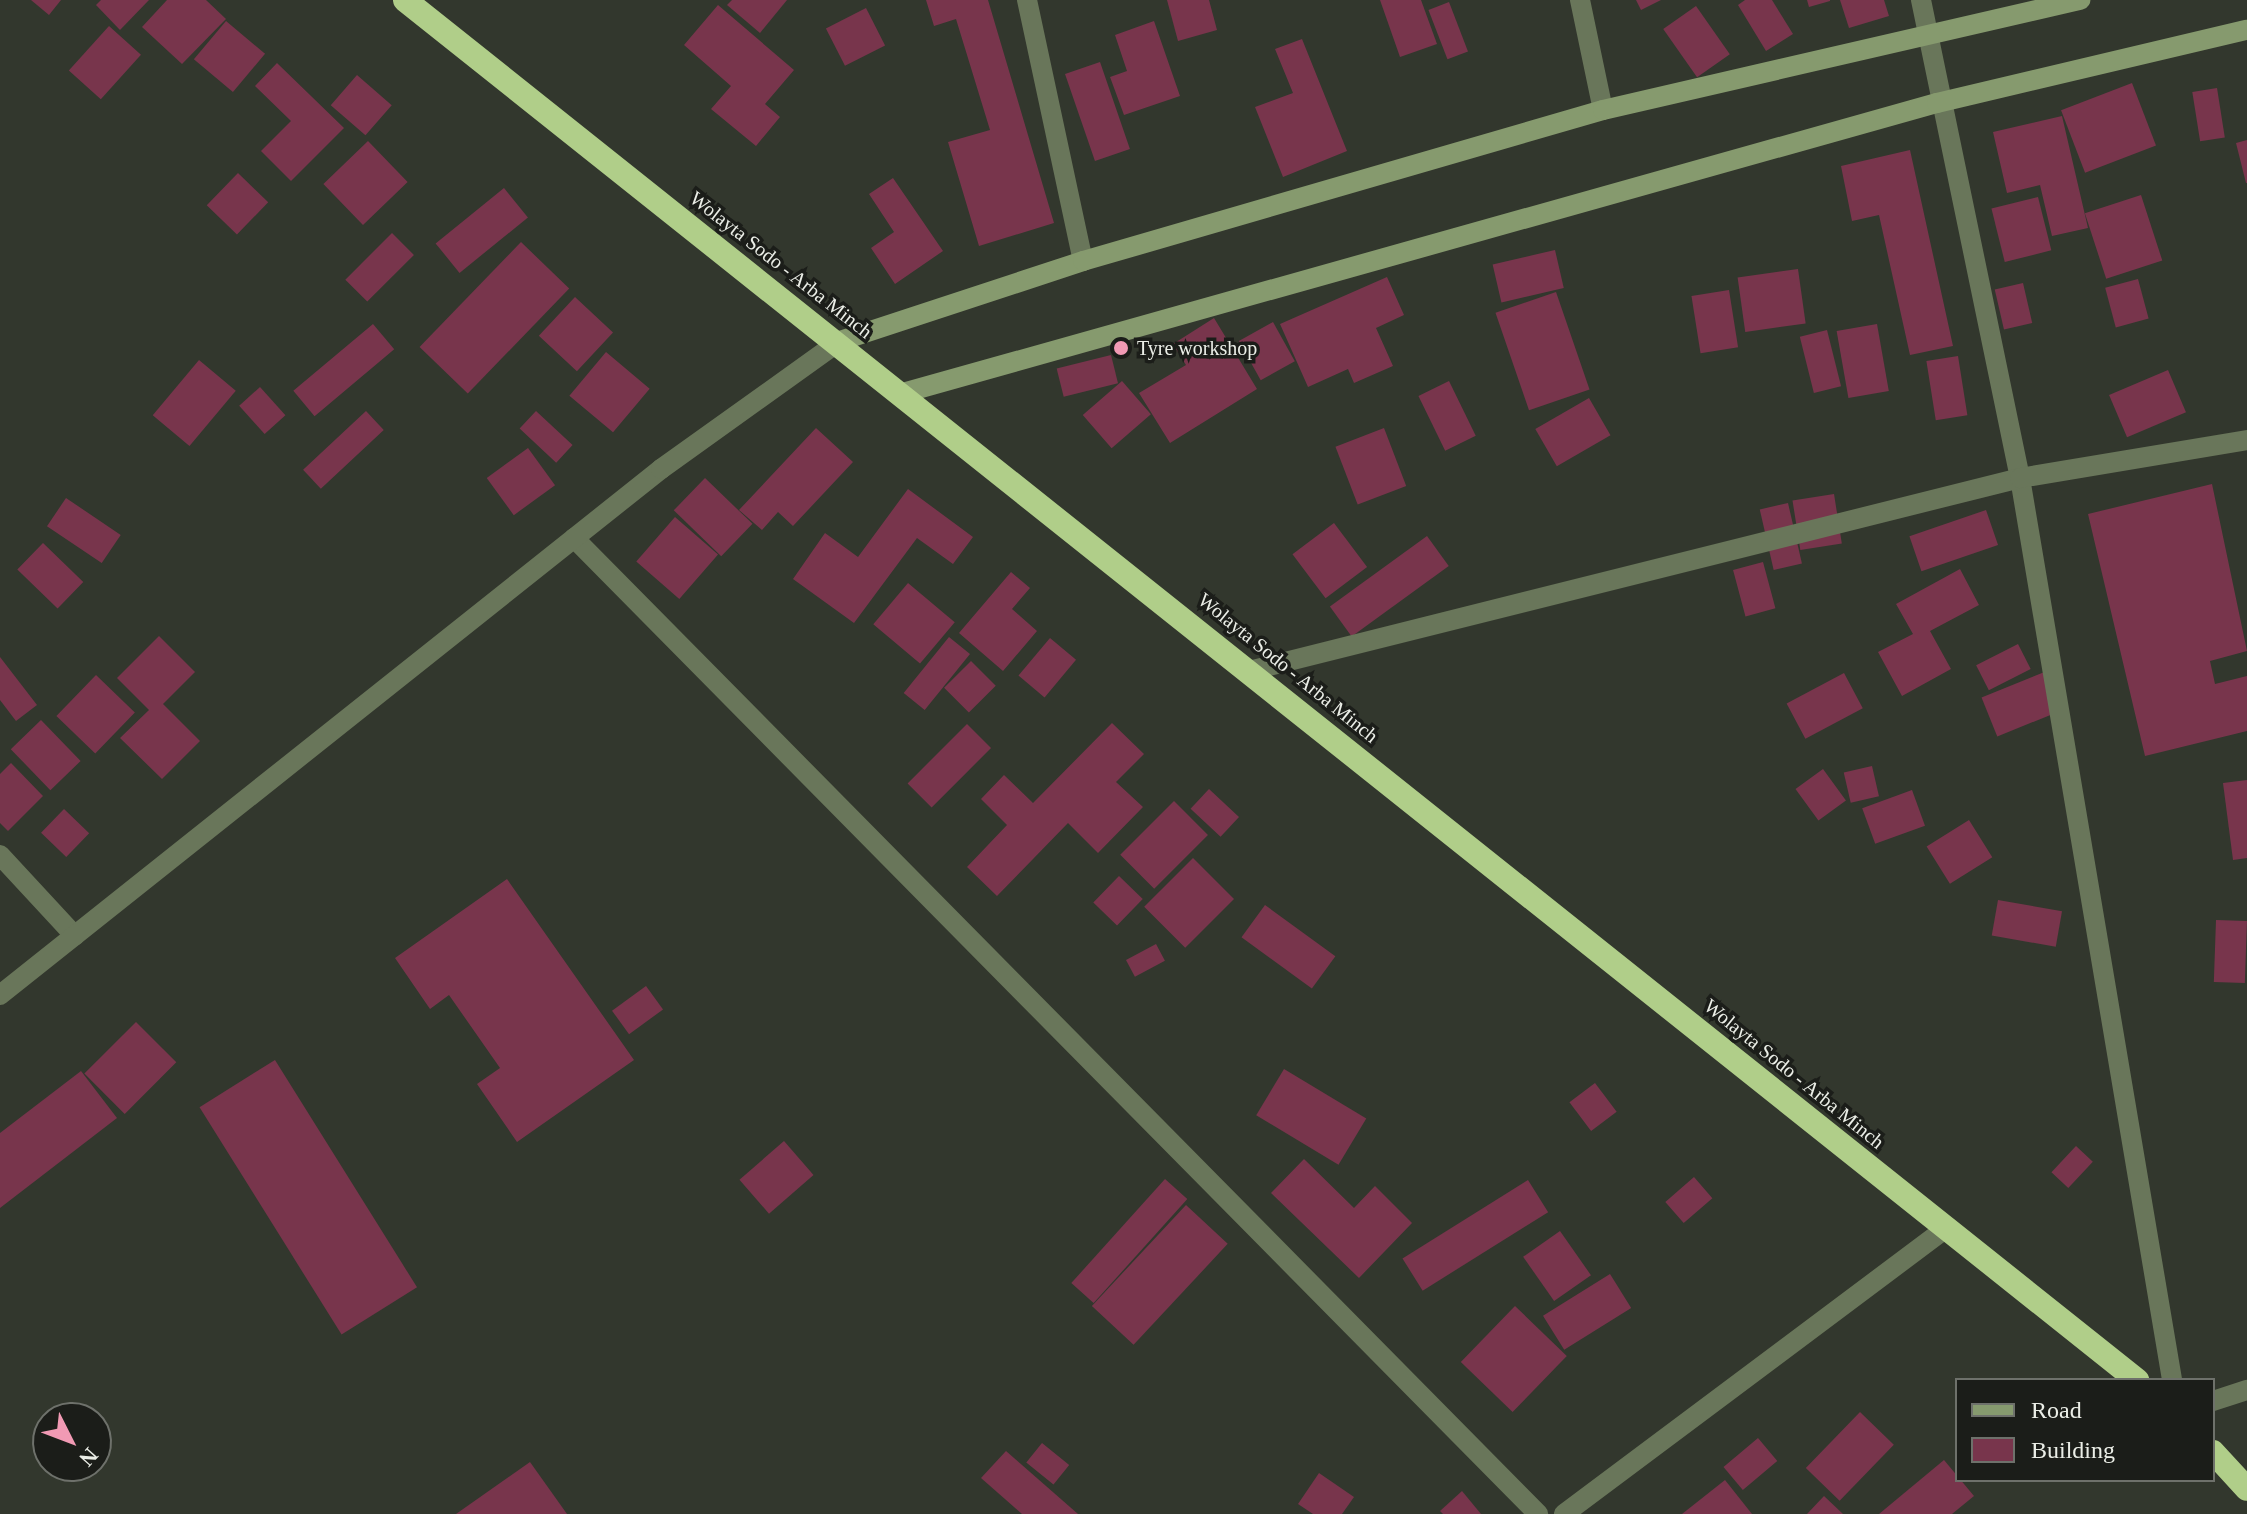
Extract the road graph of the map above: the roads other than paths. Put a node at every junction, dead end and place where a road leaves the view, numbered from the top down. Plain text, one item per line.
1 (405, 0) edge
2 (1027, 0) edge
3 (1580, 0) edge
4 (1921, 0) edge
5 (2081, 0) edge
6 (2247, 30) edge
7 (1928, 36) junction
8 (1937, 103) junction
9 (1603, 110) junction
10 (1083, 261) junction
11 (840, 341) junction
12 (903, 393) junction
13 (2247, 440) edge
14 (2020, 478) junction
15 (574, 538) junction
16 (1253, 670) junction
17 (0, 855) edge
18 (75, 936) junction
19 (0, 995) edge
20 (1947, 1227) junction
21 (2135, 1378) edge
22 (2172, 1378) edge
23 (2247, 1390) edge
24 (2215, 1400) edge
25 (2215, 1454) edge
26 (2247, 1489) edge
27 (1538, 1514) edge
28 (1564, 1514) edge

1 - 11 highway, Wolayta Sodo - Arba Minch
2 - 10 street
3 - 9 street
4 - 7 street
5 - 7 main road
6 - 8 main road
7 - 8 street
7 - 9 main road
8 - 12 main road
8 - 14 street
9 - 10 main road
10 - 11 main road
11 - 12 highway, Wolayta Sodo - Arba Minch
11 - 15 street
12 - 16 highway, Wolayta Sodo - Arba Minch
13 - 14 street
14 - 16 street
14 - 22 street
15 - 18 street
15 - 27 street
16 - 20 highway, Wolayta Sodo - Arba Minch
17 - 18 street
18 - 19 street
20 - 21 highway, Wolayta Sodo - Arba Minch
20 - 28 street
23 - 24 street
25 - 26 highway

